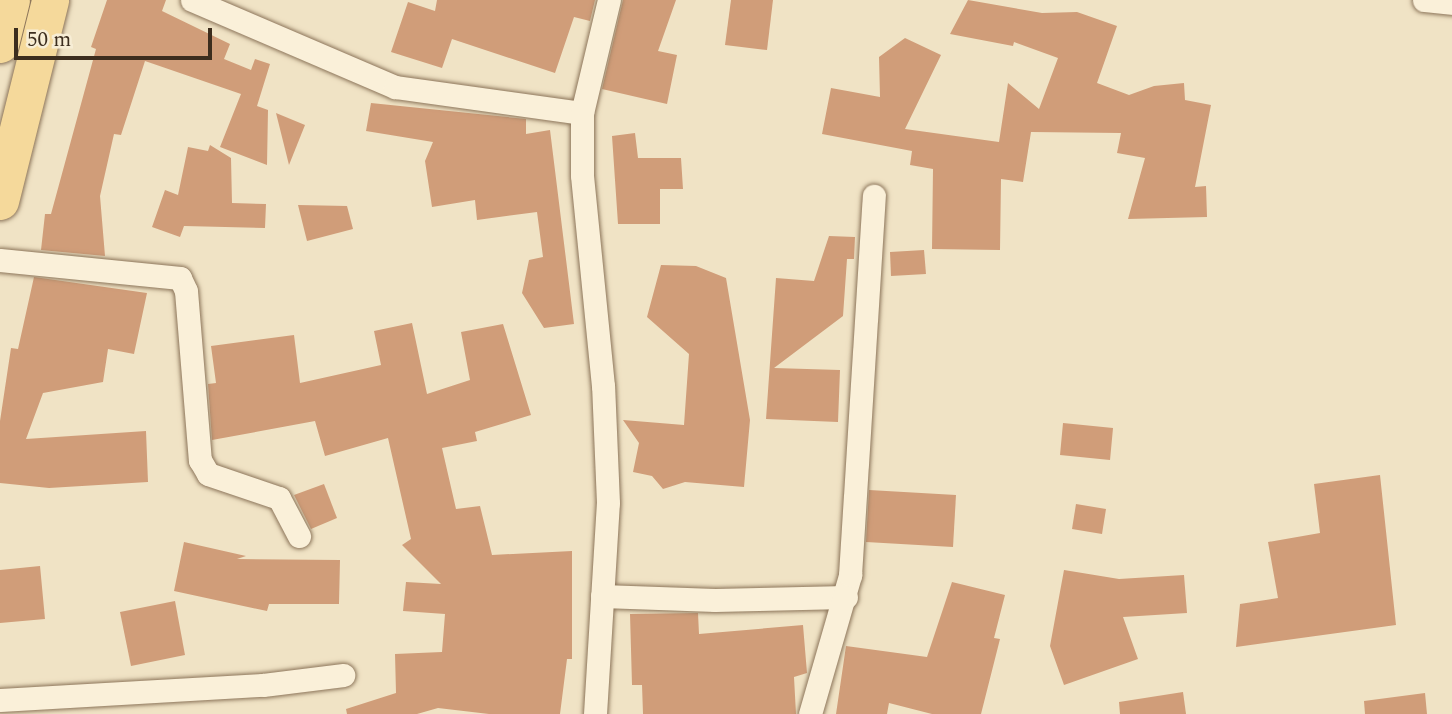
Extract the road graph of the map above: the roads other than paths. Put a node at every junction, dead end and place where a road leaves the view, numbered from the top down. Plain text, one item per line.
1 (10, 0) edge
2 (50, 0) edge
3 (192, 0) edge
4 (609, 0) edge
5 (1424, 0) edge
6 (1452, 3) edge
7 (0, 44) edge
8 (582, 113) junction
9 (874, 197) dead end
10 (0, 201) edge
11 (0, 260) edge
12 (299, 536) dead end
13 (602, 596) junction
14 (846, 597) junction
15 (344, 675) dead end
16 (0, 700) edge
17 (594, 714) edge
18 (810, 714) edge

1 - 7 main road
2 - 10 main road
3 - 8 street
4 - 8 street
5 - 6 street
8 - 13 street
9 - 14 street
11 - 12 street
13 - 14 street
13 - 17 street
14 - 18 street
15 - 16 street

